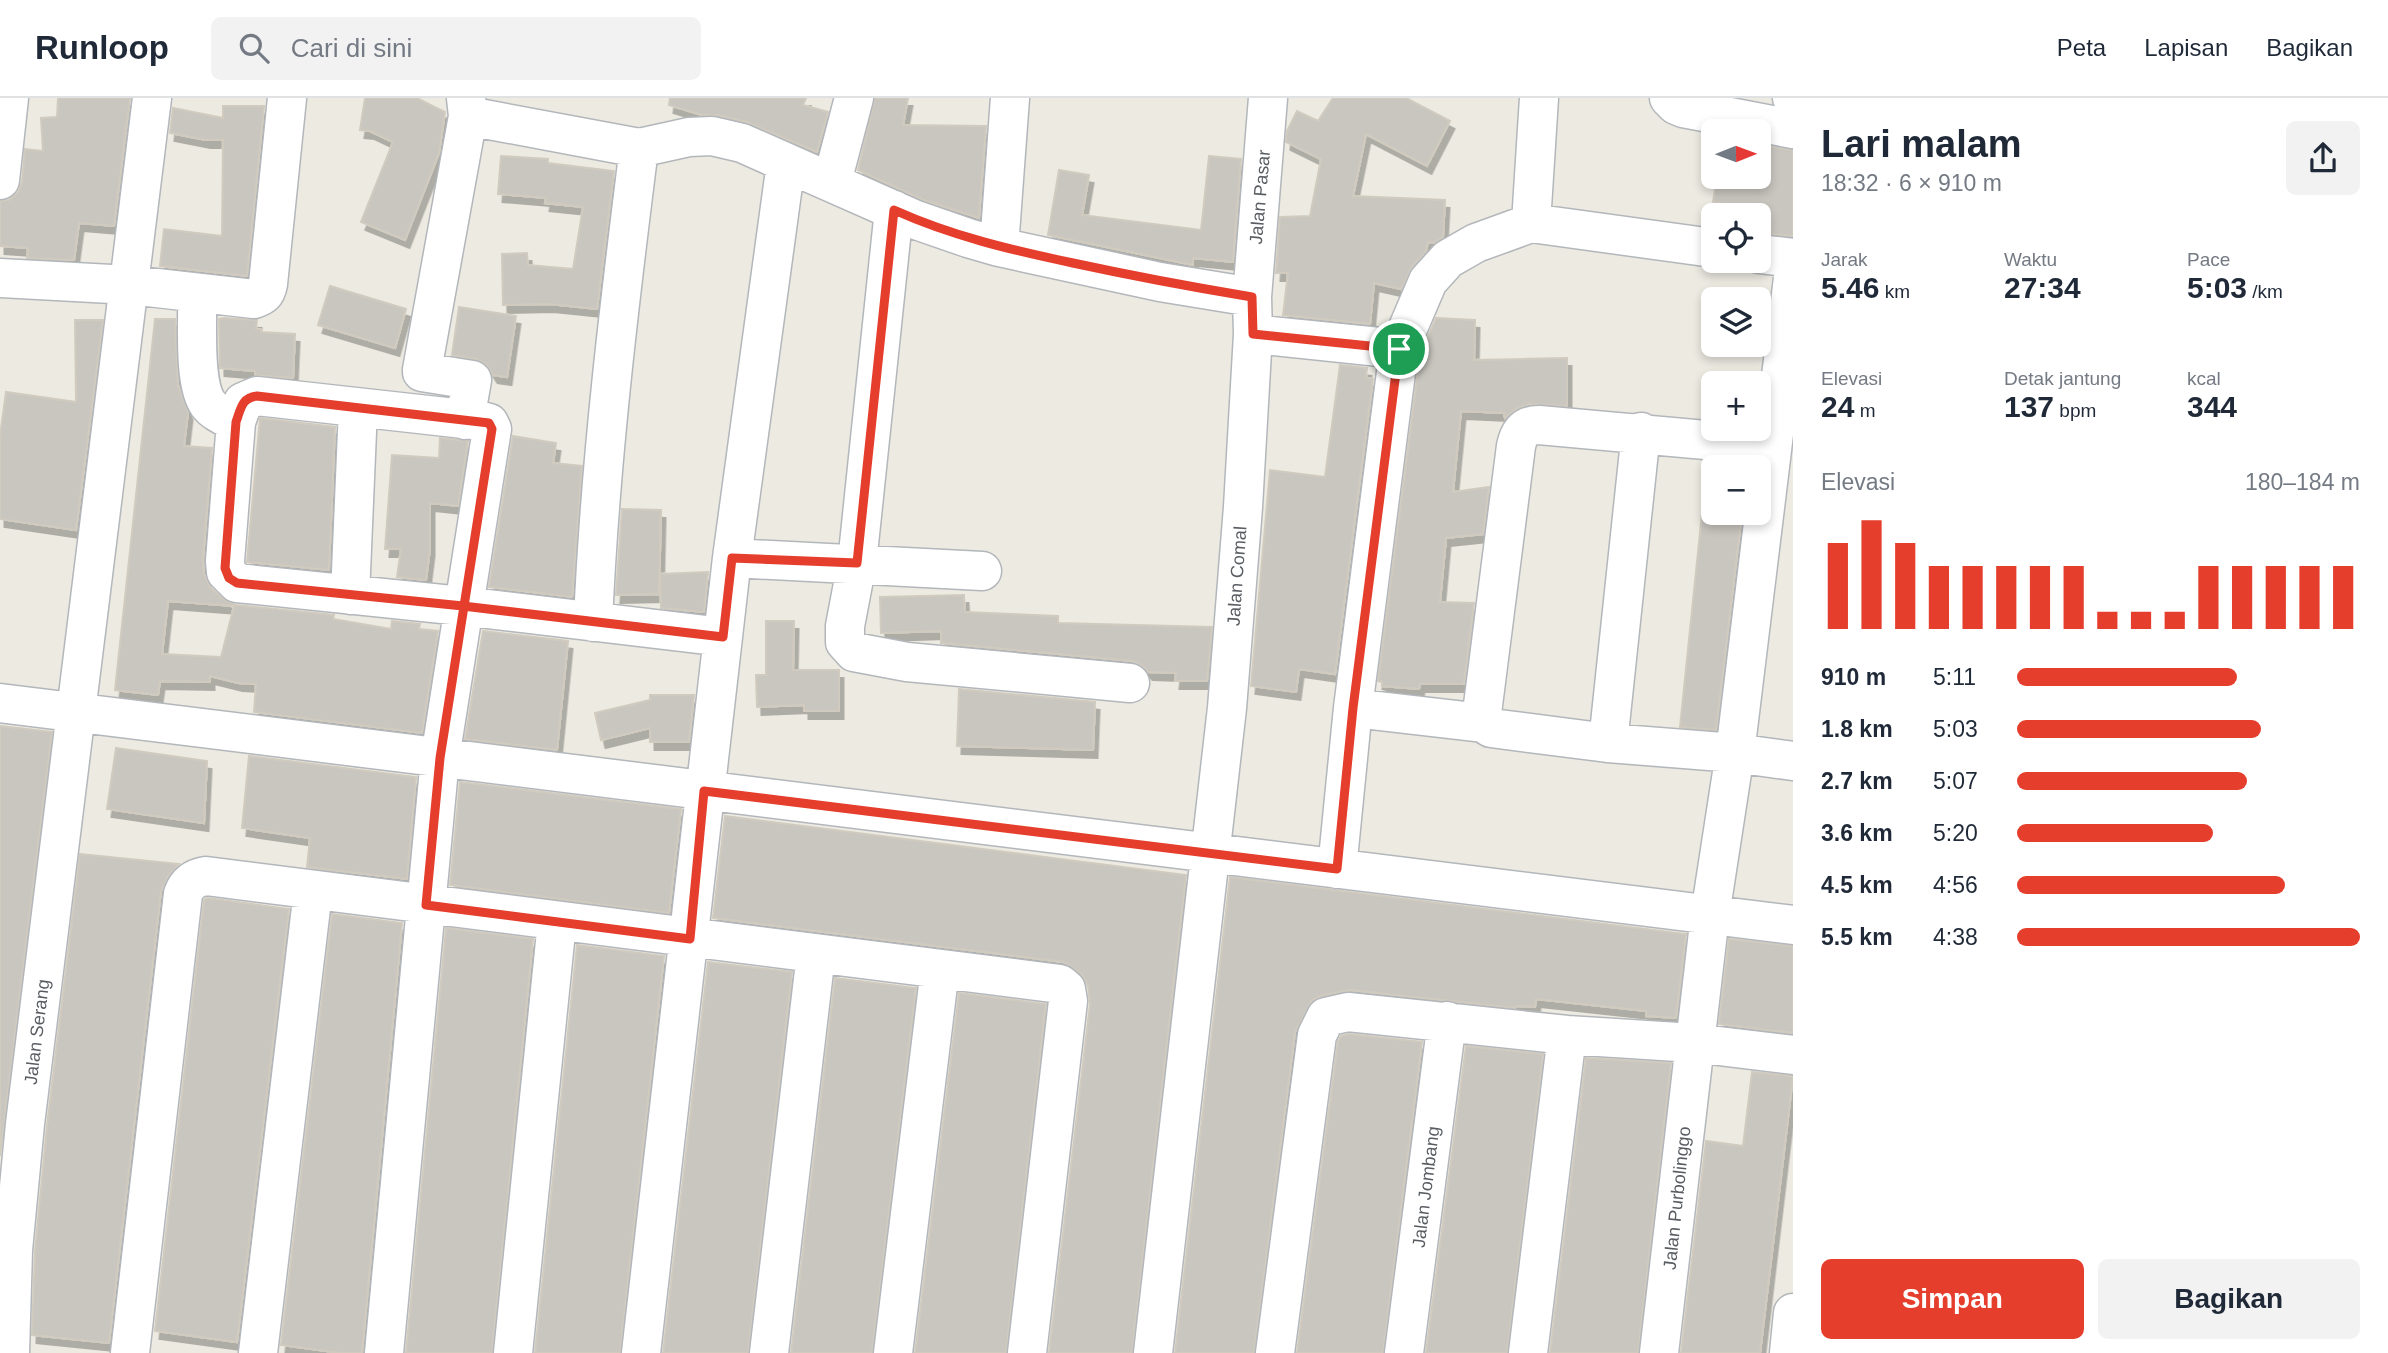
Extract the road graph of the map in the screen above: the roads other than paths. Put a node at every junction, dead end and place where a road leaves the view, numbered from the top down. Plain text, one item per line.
1 (9, 98) edge
2 (152, 98) edge
3 (287, 98) edge
4 (854, 98) edge
5 (1010, 98) edge
6 (1268, 98) edge
7 (1539, 98) edge
8 (1669, 98) edge
9 (467, 107) edge
10 (1793, 129) edge
11 (639, 148) junction
12 (786, 163) junction
13 (0, 180) edge
14 (832, 182) junction
15 (894, 210) junction
16 (1531, 223) junction
17 (1701, 246) edge
18 (999, 247) junction
19 (1771, 255) edge
20 (1793, 258) edge
21 (0, 278) edge
22 (1793, 278) edge
23 (130, 285) junction
24 (197, 294) junction
25 (1252, 297) junction
26 (1253, 334) junction
27 (1399, 349) junction
28 (1787, 385) edge
29 (358, 408) junction
30 (465, 420) junction
31 (236, 422) junction
32 (1641, 432) junction
33 (1772, 446) junction
34 (1779, 512) edge
35 (732, 558) junction
36 (857, 563) junction
37 (982, 571) dead end
38 (349, 595) junction
39 (463, 606) junction
40 (593, 622) junction
41 (723, 637) junction
42 (1130, 684) dead end
43 (0, 703) edge
44 (1353, 708) junction
45 (76, 713) junction
46 (1483, 723) junction
47 (1608, 743) junction
48 (1735, 753) junction
49 (440, 758) junction
50 (1793, 761) edge
51 (704, 791) junction
52 (1210, 854) junction
53 (1337, 869) junction
54 (313, 891) junction
55 (426, 905) junction
56 (1710, 915) junction
57 (557, 922) junction
58 (1793, 925) edge
59 (690, 939) junction
60 (816, 954) junction
61 (940, 969) junction
62 (1447, 1021) junction
63 (1567, 1035) junction
64 (1694, 1043) junction
65 (1793, 1055) edge
66 (13, 1124) edge
67 (6, 1250) edge
68 (1793, 1313) edge
69 (10, 1353) edge
70 (130, 1353) edge
71 (258, 1353) edge
72 (384, 1353) edge
73 (513, 1353) edge
74 (641, 1353) edge
75 (769, 1353) edge
76 (893, 1353) edge
77 (1027, 1353) edge
78 (1153, 1353) edge
79 (1275, 1353) edge
80 (1404, 1353) edge
81 (1528, 1353) edge
82 (1659, 1353) edge
83 (1788, 1353) edge

1 - 13 street
2 - 23 street, Jalan Serang
3 - 24 street
4 - 14 street
5 - 18 street
6 - 25 street, Jalan Pasar
7 - 16 street
8 - 10 street
9 - 11 street
9 - 30 street
11 - 12 street
11 - 40 street
12 - 14 street
12 - 35 street
14 - 15 street
15 - 18 street
15 - 36 street
16 - 17 street
16 - 27 street
18 - 25 street
19 - 20 street
21 - 23 street
22 - 28 street, Jalan Purbolinggo
23 - 24 street
23 - 45 street, Jalan Serang
24 - 31 street
25 - 26 street, Jalan Comal
26 - 27 street
26 - 52 street, Jalan Comal
27 - 44 street
28 - 33 street, Jalan Purbolinggo
29 - 30 street
29 - 31 street
29 - 38 street
30 - 39 street
31 - 38 street
32 - 33 street
32 - 46 street
32 - 47 street
33 - 34 street, Jalan Purbolinggo
34 - 48 street, Jalan Purbolinggo
35 - 36 street
35 - 41 street
36 - 37 street
36 - 42 street
38 - 39 street
39 - 40 street
39 - 49 street
40 - 41 street
41 - 51 street
43 - 45 street
44 - 46 street
44 - 53 street
45 - 49 street
45 - 66 street, Jalan Serang
46 - 47 street
47 - 48 street
48 - 50 street
48 - 56 street, Jalan Purbolinggo
49 - 51 street
49 - 55 street
51 - 52 street
51 - 59 street
52 - 53 street
52 - 78 street, Jalan Comal
53 - 56 street
54 - 55 street
54 - 70 street
54 - 71 street
55 - 57 street
55 - 72 street
56 - 58 street
56 - 64 street, Jalan Purbolinggo
57 - 59 street
57 - 73 street
59 - 60 street
59 - 74 street
60 - 61 street
60 - 75 street
61 - 76 street
61 - 77 street
62 - 63 street
62 - 79 street
62 - 80 street, Jalan Jombang
63 - 64 street
63 - 81 street
64 - 65 street
64 - 82 street, Jalan Purbolinggo
66 - 67 street, Jalan Serang
67 - 69 street, Jalan Serang
68 - 83 street

